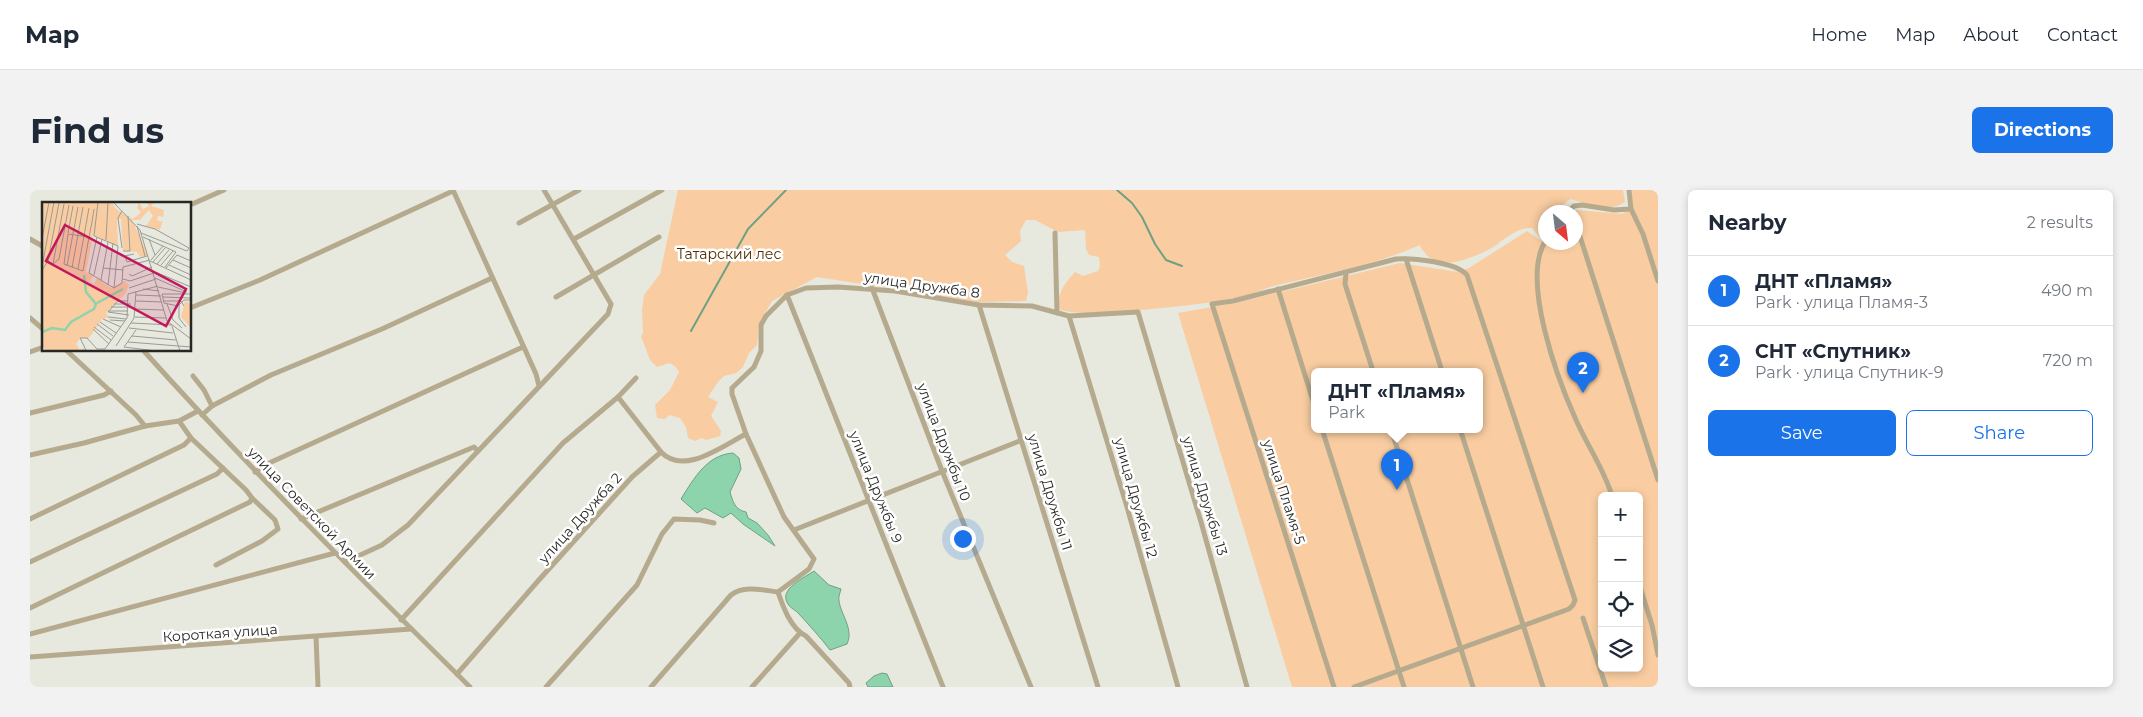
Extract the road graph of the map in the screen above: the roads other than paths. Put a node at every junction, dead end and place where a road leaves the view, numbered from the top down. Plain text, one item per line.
1 (224, 190) edge
2 (453, 190) edge
3 (544, 190) edge
4 (580, 190) edge
5 (662, 190) edge
6 (1629, 190) edge
7 (553, 205) junction
8 (1583, 205) edge
9 (191, 206) edge
10 (1631, 209) junction
11 (519, 223) dead end
12 (1055, 232) dead end
13 (659, 237) dead end
14 (30, 239) edge
15 (574, 239) junction
16 (42, 246) edge
17 (1583, 246) edge
18 (1542, 250) edge
19 (1406, 259) junction
20 (1346, 273) junction
21 (594, 275) junction
22 (492, 278) junction
23 (1658, 281) edge
24 (872, 288) junction
25 (1278, 289) junction
26 (787, 295) junction
27 (556, 297) dead end
28 (978, 305) junction
29 (191, 308) edge
30 (1138, 312) joint
31 (1057, 313) junction
32 (1069, 316) junction
33 (30, 318) edge
34 (42, 328) edge
35 (524, 347) junction
36 (42, 348) edge
37 (67, 351) edge
38 (144, 351) edge
39 (30, 352) edge
40 (1372, 368) edge
41 (1441, 368) edge
42 (193, 376) dead end
43 (636, 378) dead end
44 (540, 386) junction
45 (111, 391) junction
46 (1311, 394) edge
47 (618, 397) junction
48 (212, 406) junction
49 (30, 413) edge
50 (200, 413) junction
51 (179, 421) junction
52 (145, 426) junction
53 (1323, 433) edge
54 (1392, 433) edge
55 (1461, 433) edge
56 (746, 434) junction
57 (191, 438) junction
58 (1022, 440) junction
59 (478, 451) junction
60 (661, 452) junction
61 (30, 455) edge
62 (223, 468) junction
63 (942, 471) junction
64 (255, 472) junction
65 (1658, 480) edge
66 (1610, 492) edge
67 (252, 498) junction
68 (869, 500) junction
69 (30, 519) edge
70 (301, 519) junction
71 (714, 523) dead end
72 (794, 530) junction
73 (336, 553) junction
74 (30, 562) edge
75 (345, 562) junction
76 (216, 565) dead end
77 (778, 592) junction
78 (1643, 597) edge
79 (30, 608) edge
80 (1583, 618) dead end
81 (401, 620) junction
82 (1524, 626) junction
83 (411, 629) junction
84 (30, 634) edge
85 (800, 634) junction
86 (316, 637) junction
87 (1461, 649) junction
88 (1658, 655) edge
89 (30, 657) edge
90 (1400, 671) junction
91 (457, 674) junction
92 (318, 687) edge
93 (470, 687) edge
94 (546, 687) edge
95 (650, 687) edge
96 (752, 687) edge
97 (850, 687) edge
98 (943, 687) edge
99 (1031, 687) edge
100 (1098, 687) edge
101 (1178, 687) edge
102 (1247, 687) edge
103 (1334, 687) edge
104 (1354, 687) edge
105 (1404, 687) edge
106 (1473, 687) edge
107 (1544, 687) edge
108 (1606, 687) edge

1 - 9 street
2 - 22 street
2 - 29 street
3 - 7 street
4 - 7 street
5 - 15 street
6 - 10 street
7 - 11 street
7 - 15 street
8 - 10 street
10 - 23 street
12 - 31 street
13 - 21 street
14 - 16 street
15 - 21 street
17 - 65 street
18 - 66 street
19 - 20 street
19 - 41 street
19 - 82 street
20 - 25 street
20 - 40 street
21 - 27 street
21 - 44 street
22 - 35 street
22 - 48 street
24 - 26 street, улица Дружба 8
24 - 28 street, улица Дружба 8
24 - 63 street, улица Дружбы 10
25 - 46 street
25 - 103 street, улица Пламя-5
26 - 56 street, улица Дружба 8
26 - 68 street, улица Дружбы 9
28 - 31 street, улица Дружба 8
28 - 58 street, улица Дружбы 11
30 - 32 street, улица Дружба 8
30 - 102 street, улица Дружбы 13
31 - 32 street, улица Дружба 8
32 - 101 street, улица Дружбы 12
33 - 34 street
35 - 44 street
35 - 64 street
36 - 39 street
37 - 45 street
38 - 50 street, улица Советской Армии
42 - 48 street
43 - 47 street
44 - 59 street
45 - 49 street
45 - 52 street
47 - 60 street
47 - 81 street
48 - 50 street
50 - 51 street
50 - 64 street, улица Советской Армии
51 - 52 street
51 - 57 street
52 - 61 street
53 - 90 street
54 - 87 street
55 - 82 street
56 - 60 street
56 - 72 street, улица Дружба 8
57 - 62 street
57 - 69 street
58 - 63 street
58 - 100 street, улица Дружбы 11
59 - 70 street
59 - 75 street
60 - 91 street, улица Дружба 2
62 - 67 street
62 - 74 street
63 - 68 street
63 - 99 street, улица Дружбы 10
64 - 70 street, улица Советской Армии
67 - 76 street
67 - 79 street
68 - 72 street
68 - 98 street, улица Дружбы 9
70 - 73 street, улица Советской Армии
71 - 94 street
72 - 77 street, улица Дружба 8
73 - 75 street, улица Советской Армии
73 - 84 street
75 - 81 street, улица Советской Армии
77 - 85 street
77 - 95 street
78 - 88 street
80 - 108 street
81 - 83 street, улица Советской Армии
82 - 87 street
82 - 107 street
83 - 86 street, Короткая улица
83 - 91 street, улица Советской Армии
85 - 96 street
85 - 97 street
86 - 89 street, Короткая улица
86 - 92 street
87 - 90 street
87 - 106 street
90 - 104 street
90 - 105 street
91 - 93 street, улица Советской Армии

